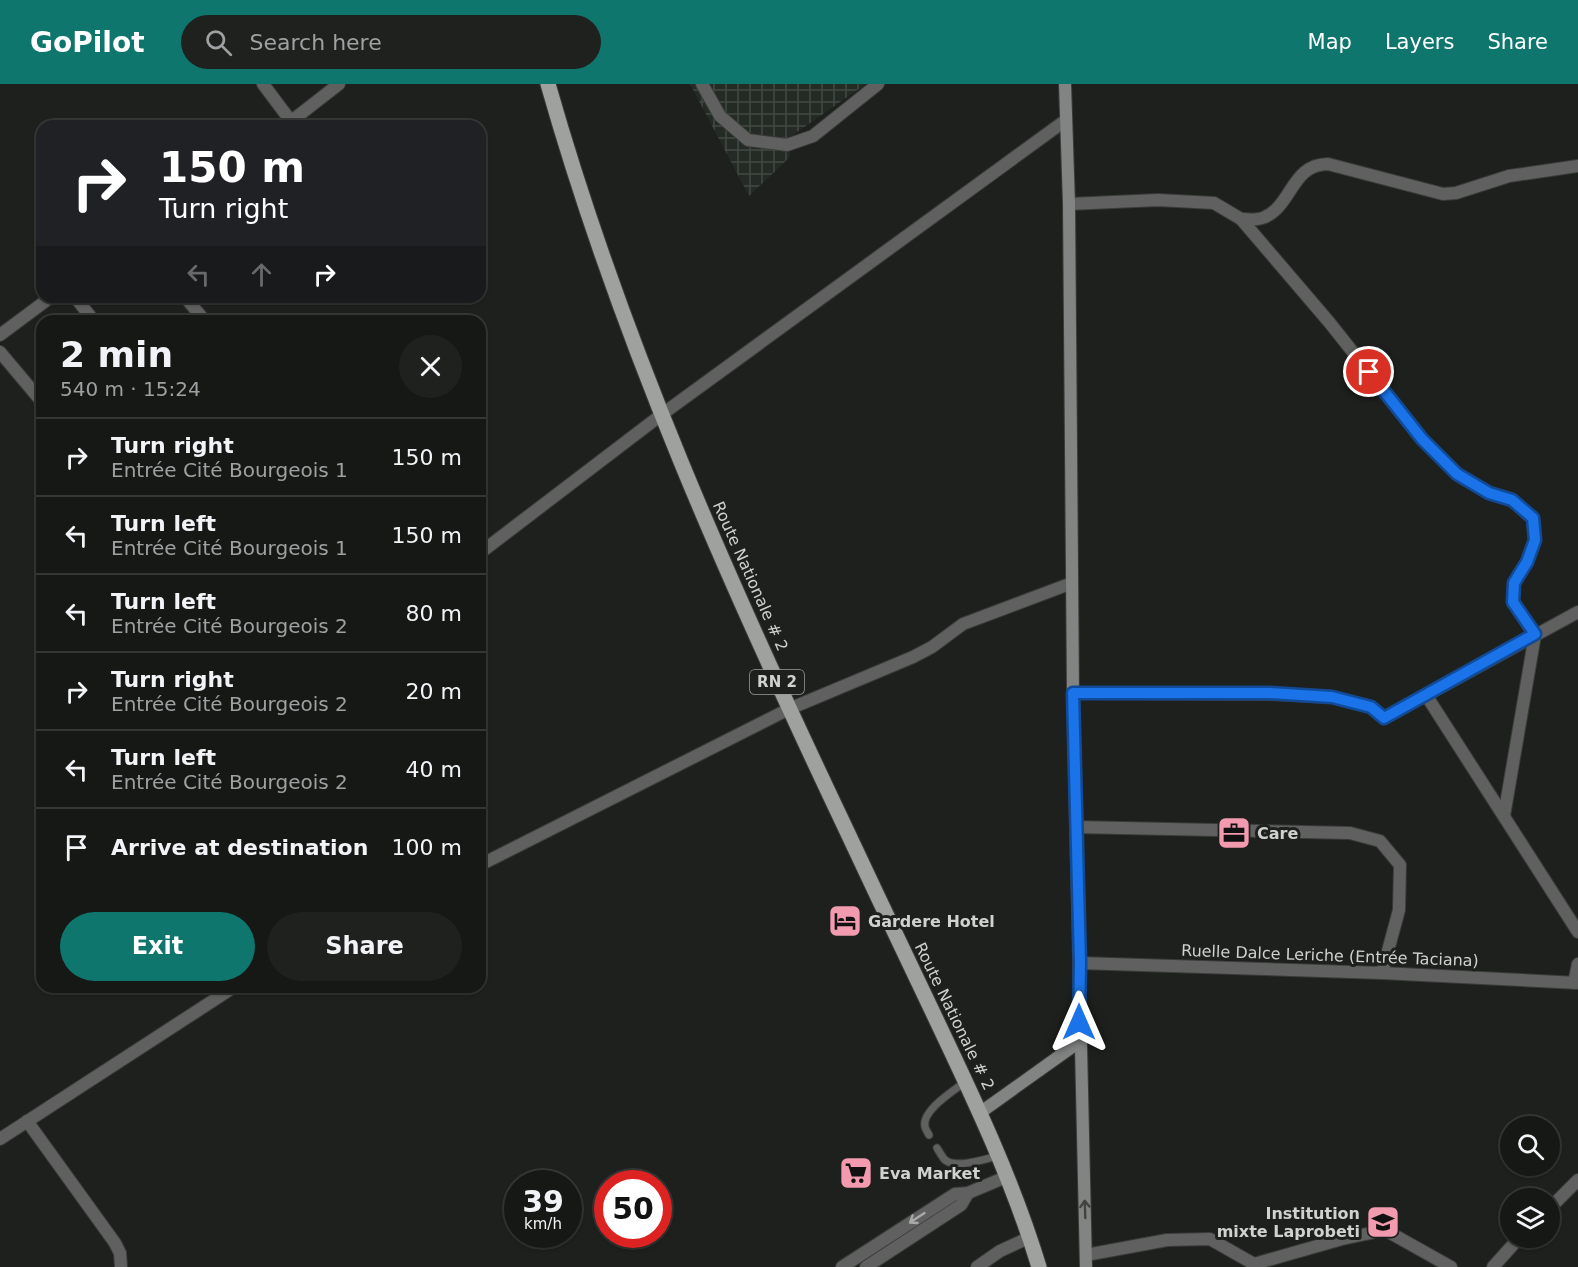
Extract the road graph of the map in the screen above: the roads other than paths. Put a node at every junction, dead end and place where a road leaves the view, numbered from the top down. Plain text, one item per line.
1 (263, 84) edge
2 (339, 84) edge
3 (549, 84) edge
4 (702, 84) edge
5 (878, 84) edge
6 (1065, 84) edge
7 (286, 120) edge
8 (292, 120) edge
9 (1066, 120) junction
10 (1578, 166) edge
11 (1069, 204) junction
12 (1241, 219) junction
13 (43, 303) edge
14 (80, 303) edge
15 (190, 303) edge
16 (89, 315) edge
17 (200, 315) edge
18 (0, 335) edge
19 (0, 352) edge
20 (36, 395) edge
21 (661, 415) junction
22 (486, 548) edge
23 (1072, 583) junction
24 (1578, 612) edge
25 (1535, 634) junction
26 (1073, 693) junction
27 (1426, 695) junction
28 (789, 709) junction
29 (1504, 816) junction
30 (1076, 827) junction
31 (486, 862) edge
32 (1578, 932) edge
33 (1080, 963) junction
34 (1578, 964) edge
35 (1382, 973) junction
36 (1576, 983) edge
37 (225, 993) edge
38 (1079, 1042) junction
39 (966, 1081) junction
40 (981, 1112) junction
41 (27, 1121) junction
42 (929, 1136) dead end
43 (0, 1139) edge
44 (937, 1148) dead end
45 (998, 1156) junction
46 (1006, 1177) junction
47 (1578, 1180) edge
48 (968, 1193) junction
49 (1560, 1198) edge
50 (1029, 1233) junction
51 (1510, 1248) edge
52 (1086, 1261) edge
53 (121, 1267) edge
54 (842, 1267) edge
55 (866, 1267) edge
56 (977, 1267) edge
57 (1039, 1267) edge
58 (1451, 1267) edge
59 (1493, 1267) edge

1 - 7 street
2 - 8 street
3 - 21 main road, Route Nationale # 2 / RN 2
4 - 5 street
6 - 9 main road
9 - 11 main road
9 - 21 street
10 - 12 street
11 - 12 street
11 - 23 main road
12 - 25 street
13 - 18 street
14 - 16 street
15 - 17 street
19 - 20 street
21 - 22 street
21 - 28 main road, Route Nationale # 2 / RN 2
23 - 26 main road
23 - 28 street
24 - 25 street
25 - 27 street
25 - 29 street
26 - 27 street
26 - 30 main road
27 - 29 street
28 - 31 street
28 - 39 main road, Route Nationale # 2 / RN 2
29 - 32 street
30 - 33 main road
30 - 35 street
33 - 35 street, Ruelle Dalce Leriche (Entrée Taciana)
33 - 38 main road
34 - 36 street
35 - 36 street, Ruelle Dalce Leriche (Entrée Taciana)
37 - 41 street
38 - 40 main road
52 -> 38 main road
39 - 40 main road, Route Nationale # 2 / RN 2
39 - 42 lane
40 - 45 main road, Route Nationale # 2 / RN 2
41 - 43 street
41 - 53 street
44 - 45 lane
45 - 46 main road, Route Nationale # 2 / RN 2
46 - 48 street
46 - 50 main road, Route Nationale # 2 / RN 2
47 - 49 street
48 -> 54 street
48 - 55 street
50 - 56 street
50 - 57 main road, Route Nationale # 2 / RN 2
51 - 59 street
52 - 58 street

